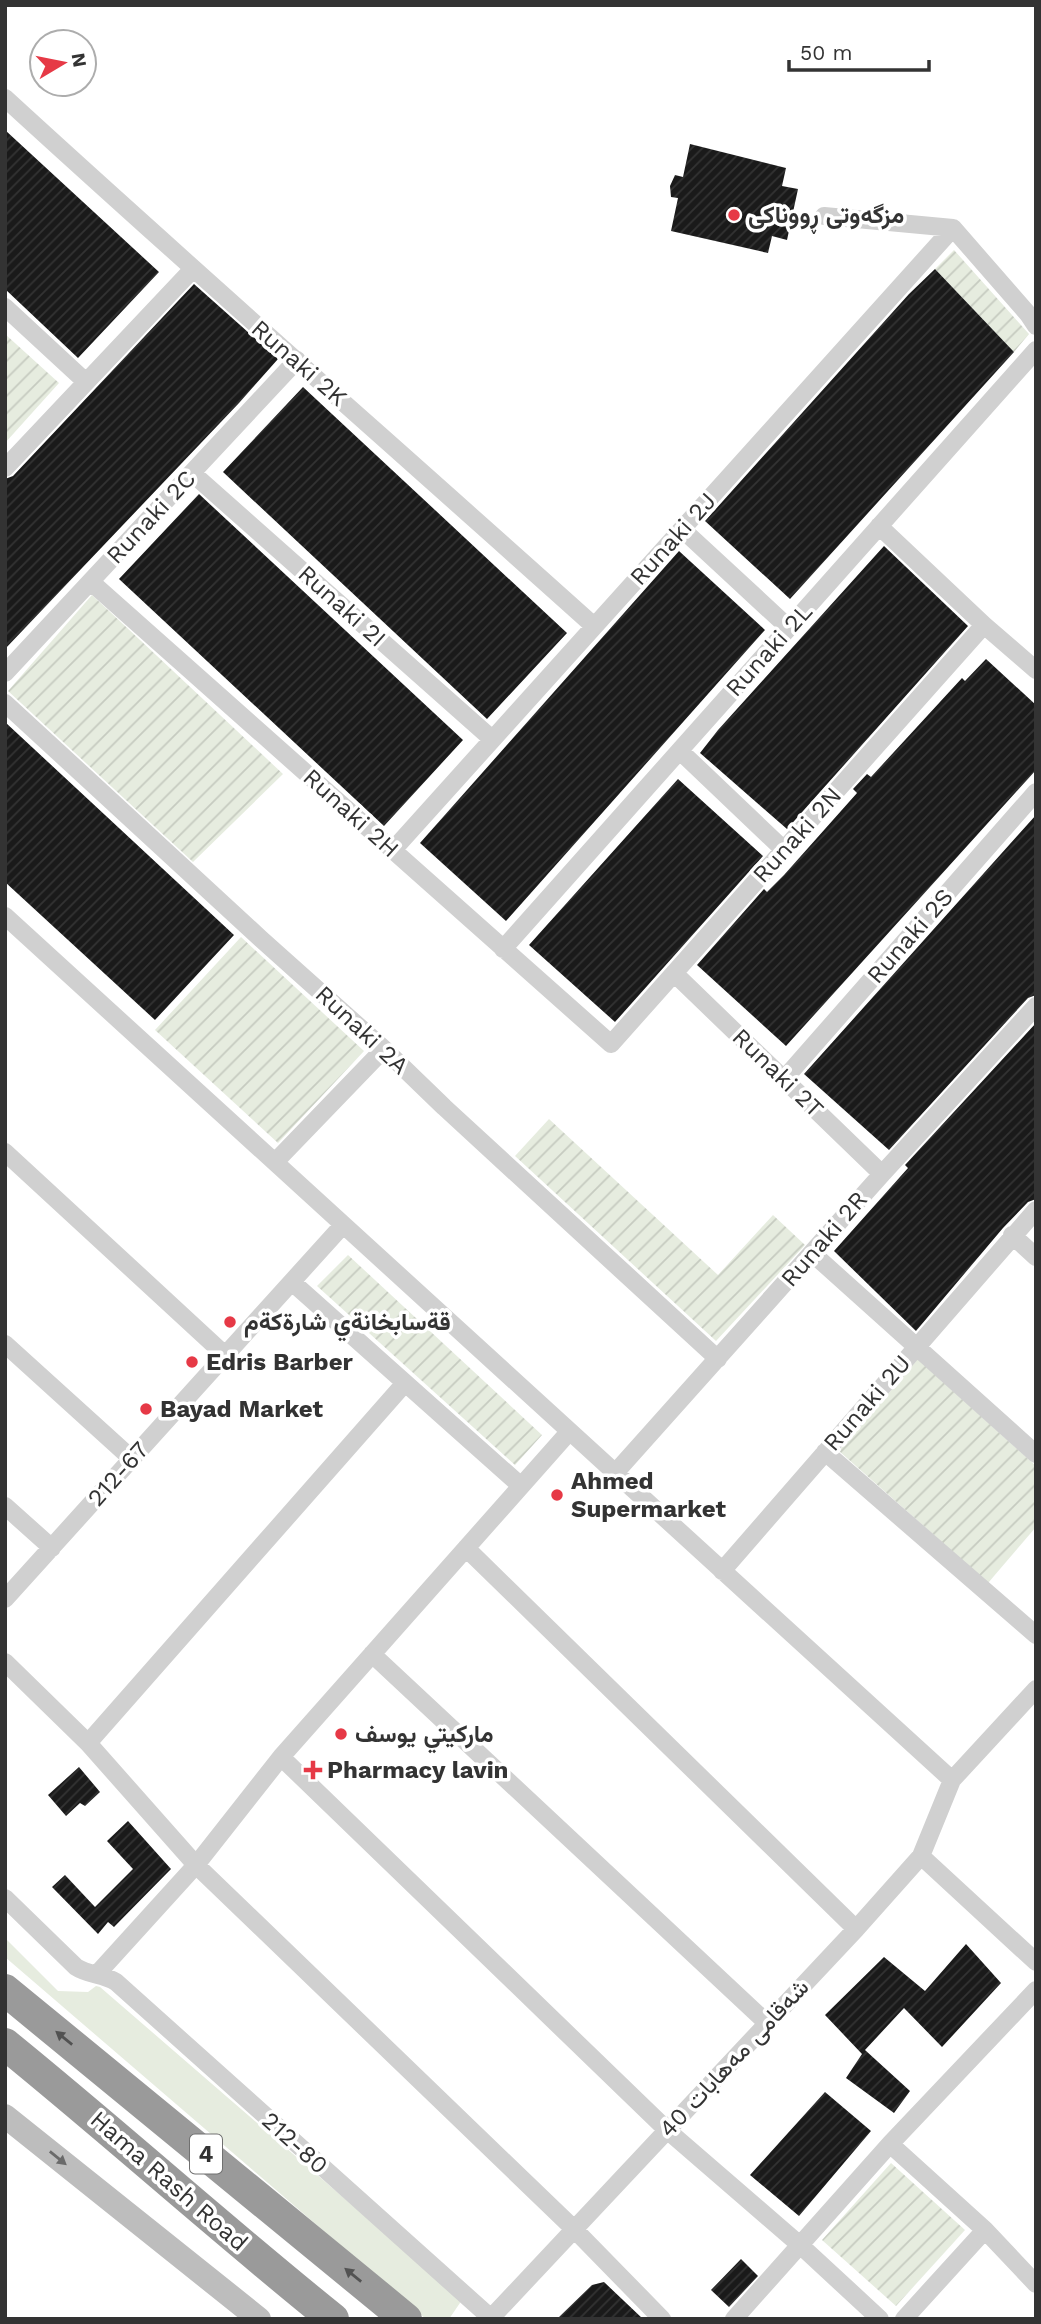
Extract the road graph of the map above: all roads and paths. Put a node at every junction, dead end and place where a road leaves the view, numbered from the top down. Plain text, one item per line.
1 (5, 98) edge
2 (824, 216) dead end
3 (953, 229) junction
4 (192, 270) junction
5 (5, 307) edge
6 (1036, 326) edge
7 (1036, 351) edge
8 (297, 360) junction
9 (86, 382) junction
10 (5, 468) edge
11 (192, 473) junction
12 (879, 526) junction
13 (682, 529) junction
14 (91, 582) junction
15 (984, 625) junction
16 (594, 626) junction
17 (789, 628) junction
18 (1036, 670) edge
19 (5, 673) edge
20 (5, 703) edge
21 (492, 739) junction
22 (680, 751) junction
23 (1036, 792) edge
24 (393, 850) junction
25 (784, 850) junction
26 (5, 916) edge
27 (503, 949) junction
28 (674, 973) junction
29 (1036, 1006) edge
30 (611, 1044) joint
31 (384, 1049) junction
32 (784, 1079) junction
33 (5, 1152) edge
34 (275, 1162) junction
35 (882, 1174) junction
36 (1036, 1210) edge
37 (344, 1225) junction
38 (1012, 1235) junction
39 (812, 1253) junction
40 (1036, 1257) edge
41 (292, 1282) junction
42 (5, 1344) edge
43 (915, 1346) junction
44 (225, 1355) junction
45 (718, 1359) junction
46 (405, 1383) junction
47 (569, 1432) junction
48 (825, 1452) junction
49 (1036, 1454) edge
50 (132, 1459) junction
51 (615, 1473) junction
52 (521, 1486) junction
53 (5, 1506) edge
54 (52, 1548) junction
55 (466, 1548) junction
56 (722, 1571) junction
57 (5, 1599) edge
58 (1036, 1635) edge
59 (372, 1654) junction
60 (5, 1662) edge
61 (1036, 1689) edge
62 (88, 1744) junction
63 (281, 1757) junction
64 (952, 1780) junction
65 (921, 1856) junction
66 (196, 1865) junction
67 (5, 1898) edge
68 (856, 1929) junction
69 (1036, 1962) edge
70 (97, 1974) junction
71 (5, 1990) edge
72 (1036, 1990) edge
73 (767, 2023) junction
74 (5, 2043) edge
75 (93, 2061) junction
76 (66, 2093) junction
77 (140, 2100) junction
78 (5, 2116) edge
79 (667, 2130) junction
80 (112, 2133) junction
81 (890, 2144) junction
82 (574, 2229) junction
83 (985, 2230) junction
84 (800, 2245) junction
85 (287, 2281) junction
86 (1036, 2284) edge
87 (490, 2318) edge
88 (259, 2319) edge
89 (306, 2319) edge
90 (333, 2319) edge
91 (406, 2319) edge
92 (662, 2319) edge
93 (734, 2319) edge
94 (880, 2319) edge
95 (904, 2319) edge

1 - 4 street, Runaki 2K
2 - 3 street
3 - 6 street
3 - 13 street, Runaki 2J
4 - 8 street, Runaki 2K
4 - 9 street
5 - 9 street
7 - 12 street, Runaki 2L
8 - 11 street, Runaki 2C
8 - 16 street, Runaki 2K
9 - 10 street
11 - 14 street, Runaki 2C
11 - 21 street, Runaki 2I
12 - 15 street
12 - 17 street, Runaki 2L
13 - 16 street, Runaki 2J
13 - 17 street
14 - 19 street, Runaki 2C
14 - 24 street, Runaki 2H
15 - 18 street
15 - 25 street, Runaki 2N
16 - 21 street, Runaki 2J
17 - 22 street, Runaki 2L
20 - 31 street, Runaki 2A
21 - 24 street, Runaki 2J
22 - 25 street
22 - 27 street, Runaki 2L
23 - 32 street, Runaki 2S
24 - 27 street, Runaki 2H
25 - 28 street, Runaki 2N
26 - 34 street
27 - 30 street, Runaki 2H
28 - 30 street, Runaki 2N
28 - 32 street, Runaki 2T
29 - 35 street, Runaki 2R
31 - 34 street
31 - 45 street, Runaki 2A
32 - 35 street, Runaki 2T
33 - 44 street
34 - 37 street
35 - 39 street, Runaki 2R
36 - 38 street, Runaki 2U
37 - 41 street, 212-67
37 - 47 street
38 - 40 street
38 - 43 street, Runaki 2U
39 - 43 street
39 - 45 street, Runaki 2R
41 - 44 street, 212-67
41 - 46 street
42 - 50 street
43 - 48 street, Runaki 2U
43 - 49 street
44 - 50 street, 212-67
45 - 51 street, Runaki 2R
46 - 52 street
46 - 62 street
47 - 51 street
47 - 52 street
48 - 56 street, Runaki 2U
48 - 58 street
50 - 54 street, 212-67
51 - 56 street
52 - 55 street
53 - 54 street
54 - 57 street, 212-67
55 - 59 street
55 - 68 street
56 - 64 street
59 - 63 street
59 - 73 street
60 - 62 street
61 - 64 street
62 - 66 street
63 - 66 street
63 - 79 street
64 - 65 street, شەقامی مەهابات 40
65 - 68 street, شەقامی مەهابات 40
65 - 69 street
66 - 70 street
66 - 82 street
67 - 70 street, 212-80
68 - 73 street, شەقامی مەهابات 40
70 - 87 street, 212-80
75 -> 71 highway, Hama Rash Road / 4
72 - 81 street
73 - 79 street, شەقامی مەهابات 40
74 - 76 highway, Hama Rash Road / 4
75 - 76 highway
75 - 77 highway, Hama Rash Road / 4
76 - 80 highway, Hama Rash Road / 4
77 - 80 highway
91 -> 77 highway, Hama Rash Road / 4
78 -> 88 street
79 - 82 street, شەقامی مەهابات 40
79 - 84 street
80 - 85 highway, Hama Rash Road / 4
81 - 83 street
81 - 84 street
82 - 87 street, شەقامی مەهابات 40
82 - 92 street
83 - 86 street
83 - 95 street
84 - 93 street
84 - 94 street
85 - 89 highway
85 - 90 highway, Hama Rash Road / 4

